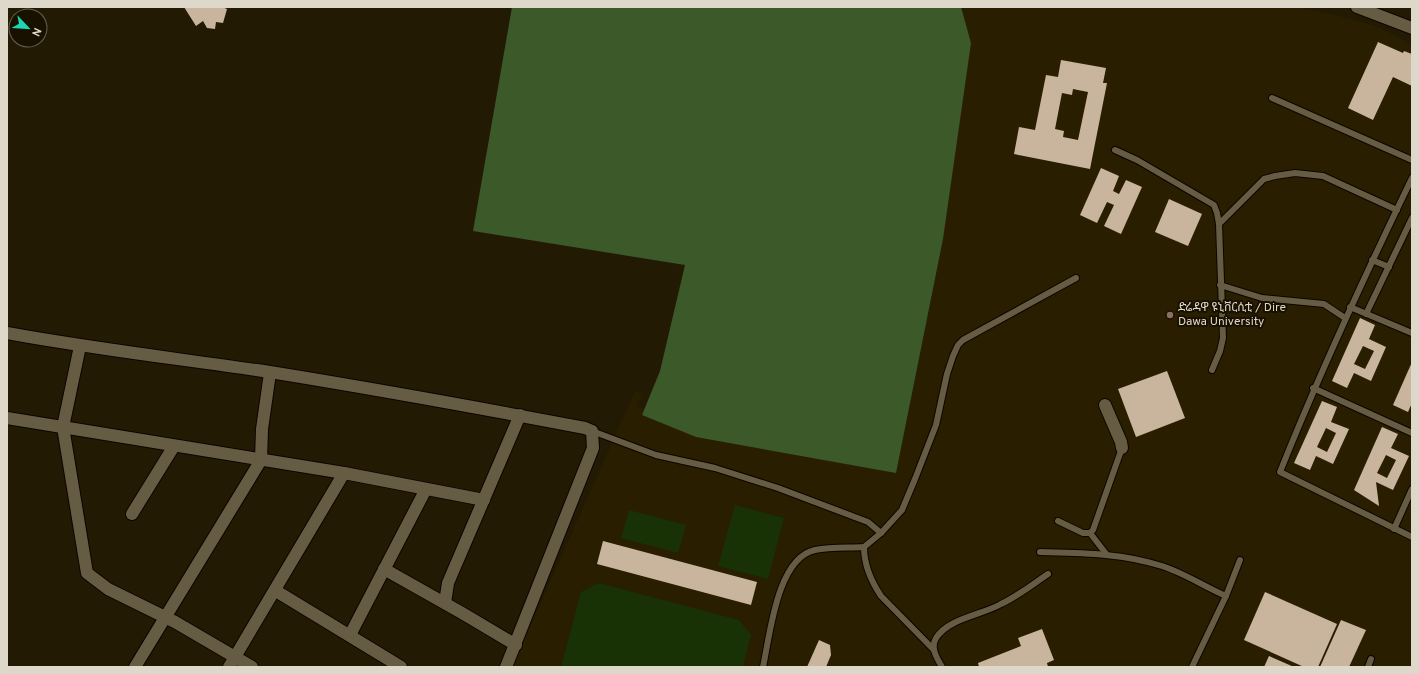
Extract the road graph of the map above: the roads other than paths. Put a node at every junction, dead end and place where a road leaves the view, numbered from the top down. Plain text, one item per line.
1 (1357, 7) edge
2 (1412, 28) edge
3 (1272, 98) dead end
4 (1115, 150) dead end
5 (1412, 160) edge
6 (1412, 178) edge
7 (1397, 210) junction
8 (1411, 222) edge
9 (1218, 224) junction
10 (1372, 260) junction
11 (1389, 267) junction
12 (1076, 278) dead end
13 (1220, 285) junction
14 (1350, 307) junction
15 (1366, 314) junction
16 (1345, 318) junction
17 (7, 333) edge
18 (1412, 333) edge
19 (80, 346) junction
20 (1212, 370) dead end
21 (270, 373) junction
22 (1313, 388) junction
23 (1105, 405) dead end
24 (520, 415) junction
25 (7, 418) edge
26 (63, 427) junction
27 (592, 431) junction
28 (1412, 433) edge
29 (174, 446) junction
30 (1122, 448) joint
31 (261, 460) junction
32 (344, 473) junction
33 (426, 489) junction
34 (1412, 489) edge
35 (484, 500) junction
36 (132, 514) dead end
37 (1058, 521) dead end
38 (1394, 529) junction
39 (882, 533) junction
40 (1090, 533) junction
41 (1412, 537) edge
42 (864, 547) junction
43 (1040, 552) dead end
44 (1107, 555) junction
45 (1240, 560) dead end
46 (384, 569) junction
47 (1048, 574) dead end
48 (276, 591) junction
49 (1226, 596) junction
50 (445, 603) junction
51 (165, 616) junction
52 (350, 635) junction
53 (516, 645) junction
54 (934, 650) junction
55 (1371, 659) dead end
56 (232, 662) edge
57 (135, 667) edge
58 (252, 667) edge
59 (401, 667) edge
60 (506, 667) edge
61 (763, 667) edge
62 (942, 667) edge
63 (1192, 667) edge
64 (1368, 667) edge

1 - 2 street
3 - 5 lane
4 - 9 lane
6 - 7 lane
7 - 9 lane
7 - 10 lane
8 - 11 lane
9 - 13 lane
10 - 11 lane
10 - 14 lane
11 - 15 lane
12 - 39 lane
13 - 16 lane
13 - 20 lane
14 - 15 lane
14 - 16 lane
15 - 18 lane
16 - 22 lane
17 - 19 street
19 - 21 street
19 - 26 street
21 - 24 street
21 - 31 street
22 - 28 lane
22 - 38 lane
23 - 30 street
24 - 27 street
24 - 35 street
25 - 26 street
26 - 29 street
26 - 51 street
27 - 39 lane
27 - 53 street
29 - 31 street
29 - 36 street
30 - 40 lane
31 - 32 street
31 - 51 street
32 - 33 street
32 - 48 street
33 - 35 street
33 - 46 street
34 - 38 lane
35 - 50 street
37 - 40 lane
38 - 41 lane
39 - 42 lane
40 - 44 lane
42 - 54 lane
42 - 61 lane
43 - 44 lane
44 - 49 lane
45 - 49 lane
46 - 50 street
46 - 52 street
47 - 54 lane
48 - 52 street
48 - 56 street
49 - 63 lane
50 - 53 street
51 - 56 street
51 - 57 street
52 - 59 street
53 - 60 street
54 - 62 lane
55 - 64 lane
56 - 58 street

